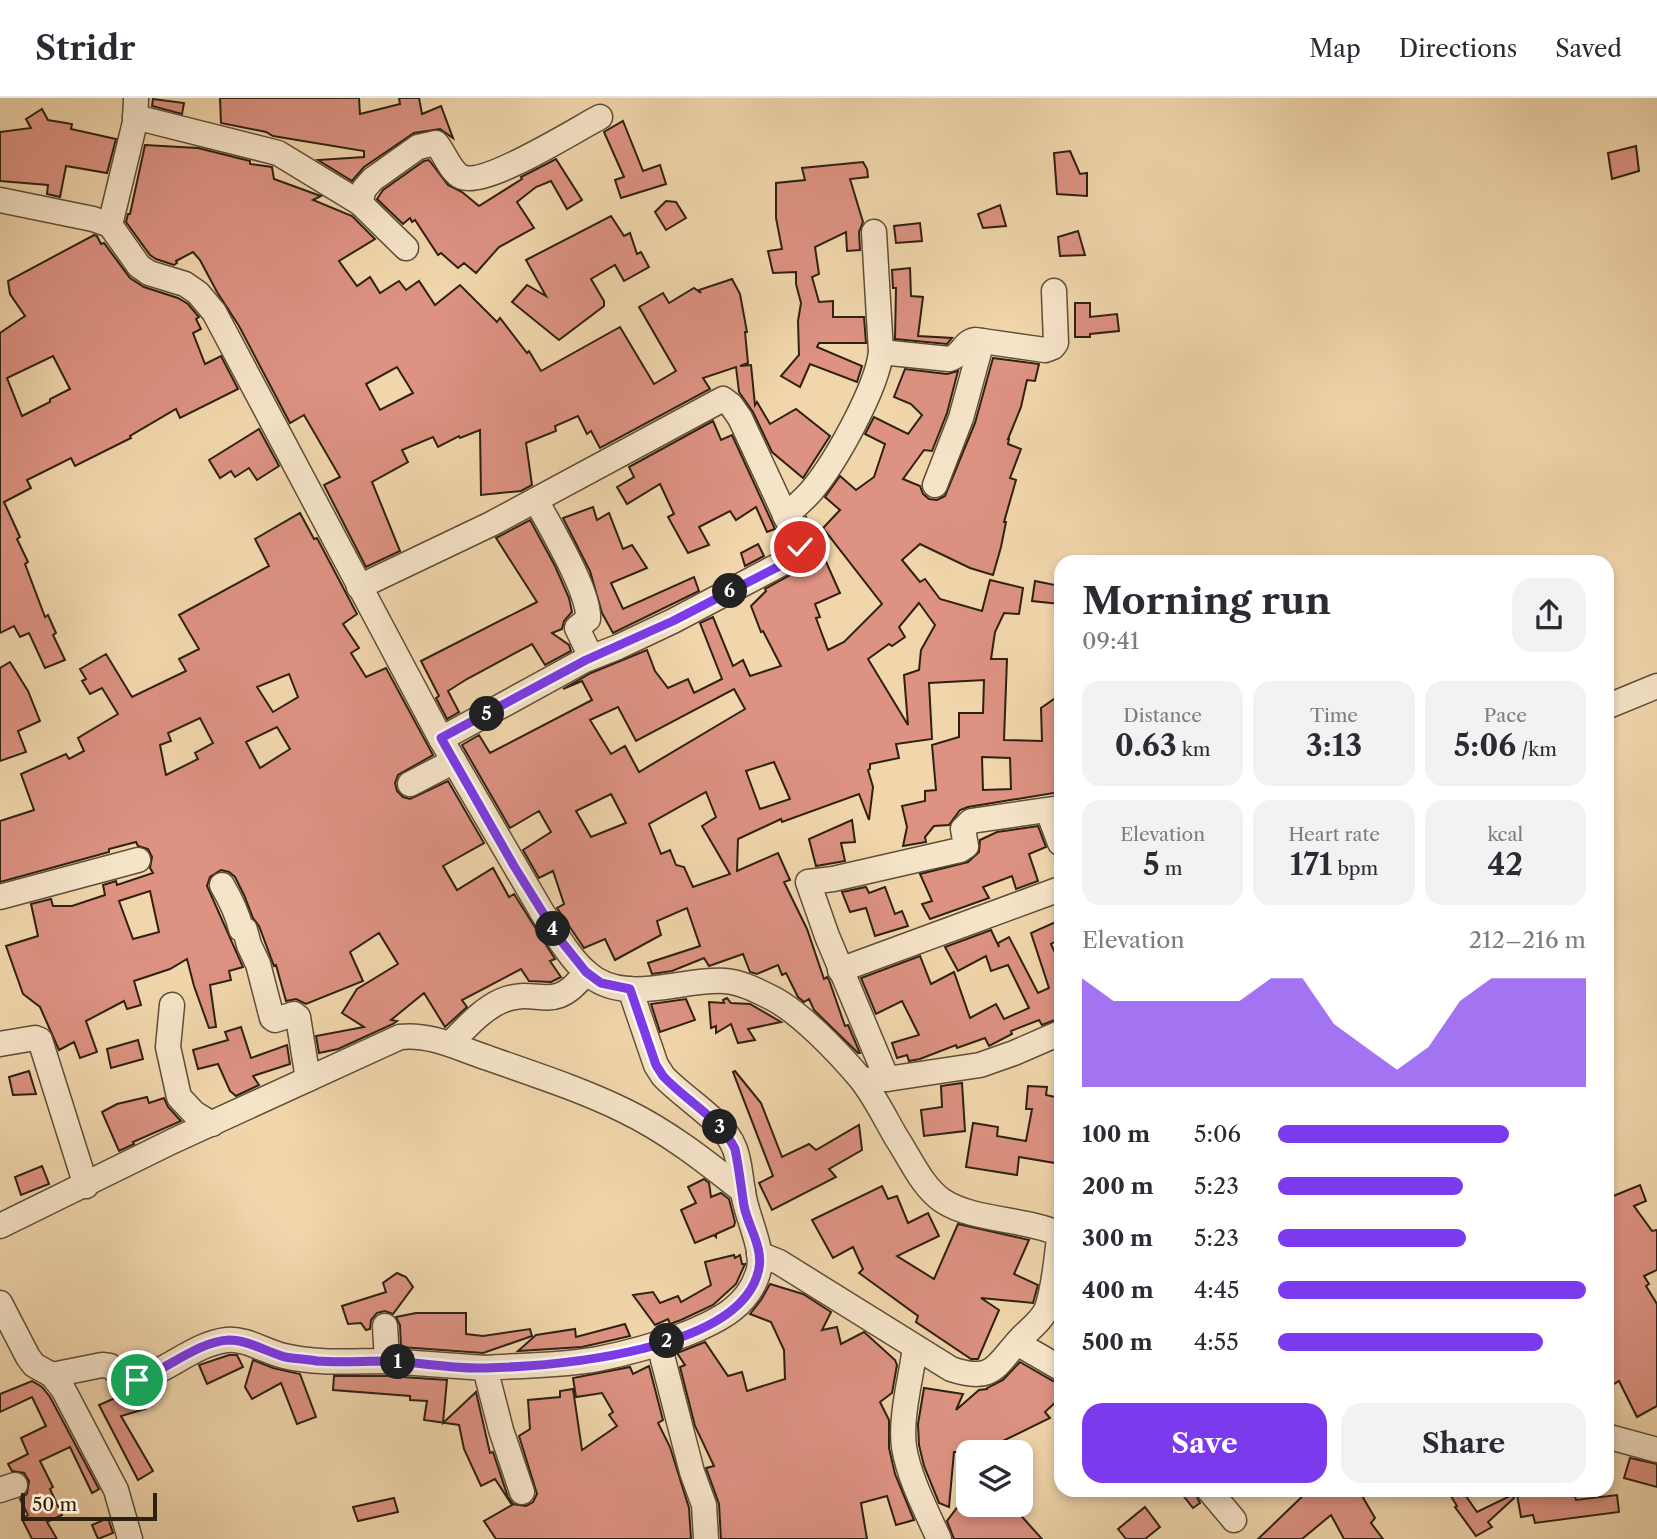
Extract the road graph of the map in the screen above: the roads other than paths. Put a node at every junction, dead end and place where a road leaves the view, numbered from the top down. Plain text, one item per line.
1 (135, 113) edge
2 (600, 117) dead end
3 (0, 200) edge
4 (360, 203) junction
5 (110, 225) junction
6 (874, 232) dead end
7 (406, 248) dead end
8 (1054, 291) dead end
9 (982, 341) junction
10 (881, 352) junction
11 (935, 485) dead end
12 (536, 500) junction
13 (785, 516) junction
14 (359, 587) junction
15 (591, 657) junction
16 (1657, 686) edge
17 (1614, 704) edge
18 (441, 738) junction
19 (454, 761) junction
20 (410, 784) dead end
21 (1054, 810) edge
22 (138, 860) dead end
23 (222, 885) dead end
24 (1054, 890) edge
25 (0, 897) edge
26 (840, 970) junction
27 (586, 972) junction
28 (630, 989) junction
29 (172, 1005) dead end
30 (1054, 1036) edge
31 (0, 1044) edge
32 (450, 1044) junction
33 (861, 1079) junction
34 (887, 1079) junction
35 (308, 1080) junction
36 (212, 1124) junction
37 (86, 1186) junction
38 (743, 1191) junction
39 (0, 1226) edge
40 (1054, 1231) edge
41 (759, 1254) junction
42 (1054, 1279) edge
43 (0, 1303) edge
44 (1050, 1309) edge
45 (385, 1326) dead end
46 (1017, 1342) junction
47 (659, 1344) junction
48 (915, 1349) junction
49 (387, 1361) junction
50 (1054, 1364) edge
51 (485, 1368) junction
52 (52, 1375) junction
53 (1614, 1438) edge
54 (1657, 1450) edge
55 (522, 1492) dead end
56 (1215, 1497) edge
57 (1234, 1520) dead end
58 (130, 1539) edge
59 (706, 1539) edge
60 (939, 1539) edge

1 - 4 street
1 - 5 street
2 - 4 street
3 - 5 street
4 - 7 street
5 - 14 street
6 - 10 street
8 - 9 street
9 - 10 street
9 - 11 street
10 - 13 street
12 - 13 street
12 - 14 street
12 - 15 street
13 - 15 street
14 - 18 street
15 - 18 street
16 - 17 street
18 - 19 street
19 - 20 street
19 - 27 street
21 - 26 street
22 - 25 street
23 - 35 street
24 - 26 street
26 - 34 street
27 - 28 street
27 - 32 street
28 - 33 street
28 - 38 street
29 - 36 street
30 - 34 street
31 - 37 street
32 - 35 street
32 - 38 street
33 - 34 street
33 - 40 street
35 - 36 street
36 - 37 street
37 - 39 street
38 - 41 street
41 - 47 street
41 - 48 street
42 - 44 street
43 - 52 street
44 - 46 street
45 - 49 street
46 - 48 street
46 - 50 street
47 - 51 street
47 - 59 street
48 - 60 street
49 - 51 street
49 - 52 street
51 - 55 street
52 - 58 street
53 - 54 street
56 - 57 street

